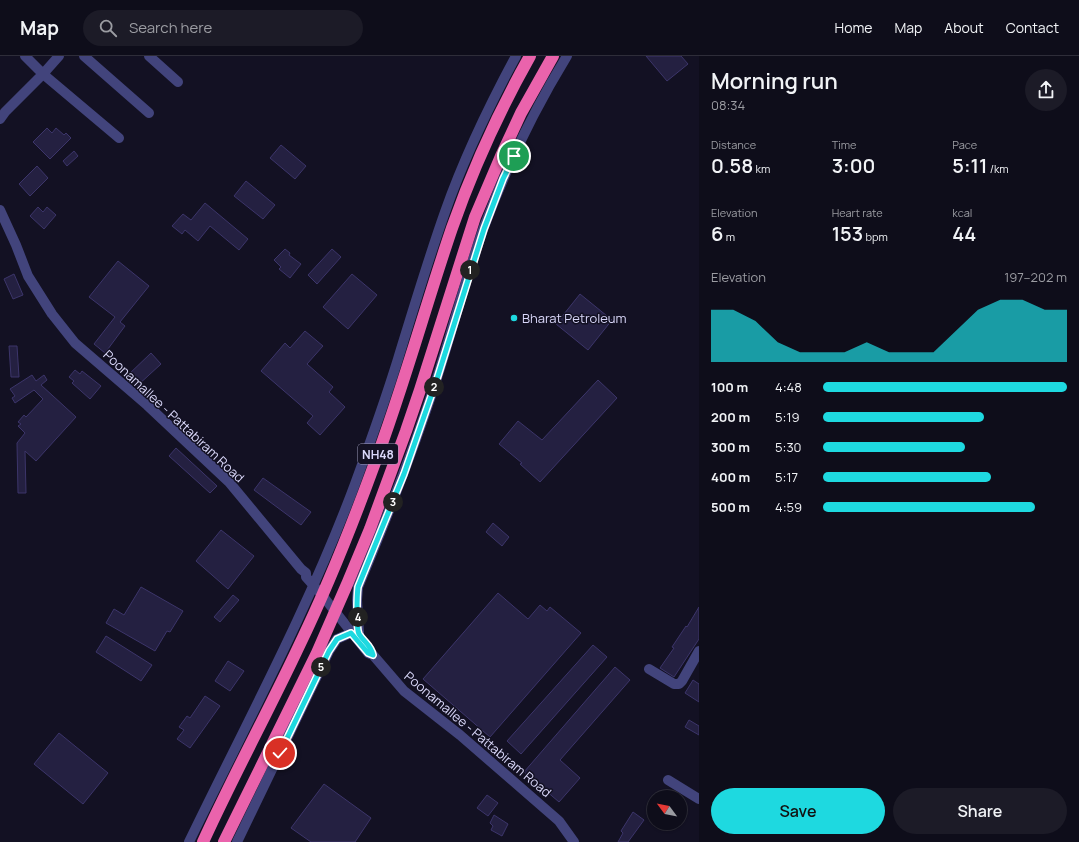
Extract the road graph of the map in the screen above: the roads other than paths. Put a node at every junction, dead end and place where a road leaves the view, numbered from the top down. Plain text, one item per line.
1 (25, 56) edge
2 (59, 56) edge
3 (84, 56) edge
4 (149, 56) edge
5 (516, 56) edge
6 (530, 56) edge
7 (553, 56) edge
8 (567, 56) edge
9 (43, 74) junction
10 (178, 82) dead end
11 (149, 112) dead end
12 (0, 119) edge
13 (119, 138) dead end
14 (0, 210) edge
15 (319, 588) junction
16 (336, 610) junction
17 (355, 633) junction
18 (337, 639) junction
19 (322, 642) junction
20 (699, 651) edge
21 (649, 669) dead end
22 (668, 780) dead end
23 (699, 799) edge
24 (189, 842) edge
25 (203, 842) edge
26 (224, 842) edge
27 (237, 842) edge
28 (574, 842) edge

1 - 9 street
2 - 9 street
3 - 11 street
4 - 10 street
5 - 15 street
6 - 15 highway, NH48
7 - 16 highway, NH48
8 - 17 street
9 - 12 street
9 - 13 street
14 - 15 street, Poonamallee - Pattabiram Road
15 - 16 street, Poonamallee - Pattabiram Road
15 - 24 street
15 - 25 highway, NH48
16 - 17 street, Poonamallee - Pattabiram Road
16 - 19 highway, NH48
17 - 18 street
17 - 28 street, Poonamallee - Pattabiram Road
18 - 19 street
18 - 27 street
19 - 26 highway, NH48
20 - 21 street
22 - 23 street

